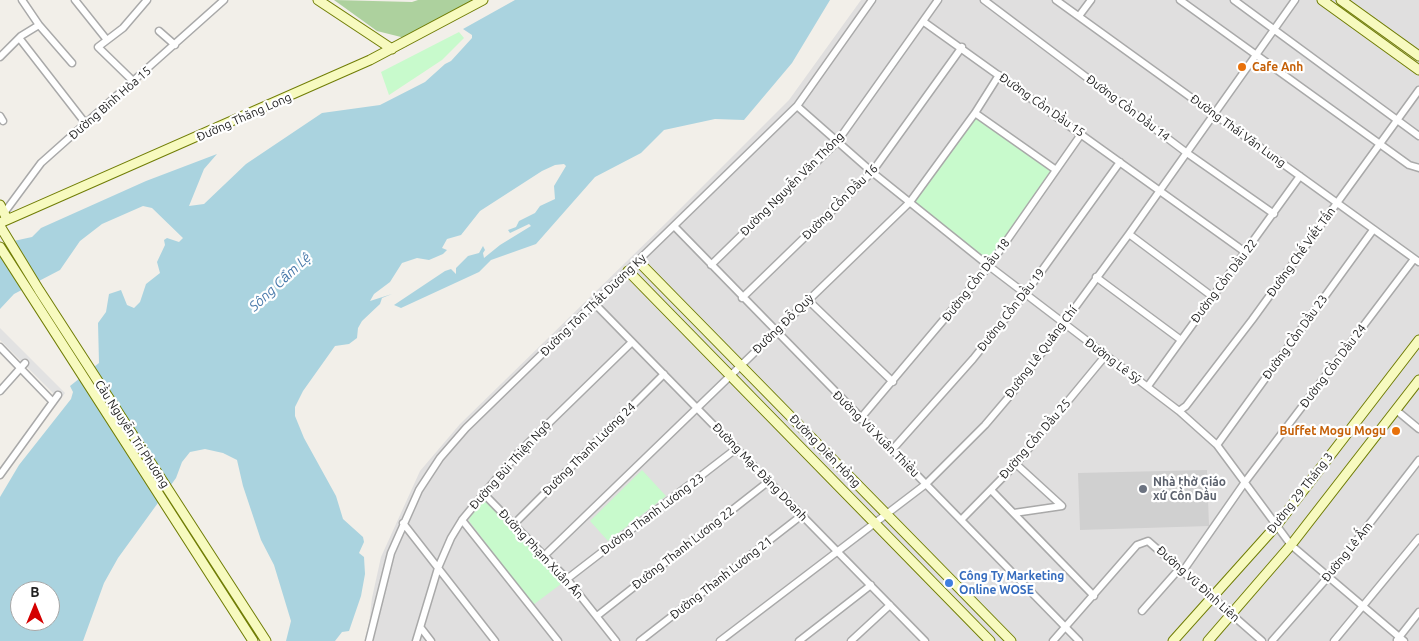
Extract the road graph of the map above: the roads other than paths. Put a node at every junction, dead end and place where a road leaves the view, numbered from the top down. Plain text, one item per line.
1 (22, 0) edge
2 (75, 0) edge
3 (146, 0) edge
4 (224, 0) edge
5 (318, 0) edge
6 (482, 0) edge
7 (872, 0) edge
8 (938, 0) edge
9 (984, 0) edge
10 (1056, 0) edge
11 (1091, 0) edge
12 (1180, 0) edge
13 (1234, 0) edge
14 (1295, 0) edge
15 (1322, 0) edge
16 (1341, 0) edge
17 (1079, 16) junction
18 (924, 22) junction
19 (39, 25) junction
20 (1273, 30) junction
21 (159, 31) dead end
22 (20, 39) junction
23 (107, 40) junction
24 (175, 45) junction
25 (962, 47) junction
26 (392, 49) junction
27 (1255, 55) junction
28 (1419, 56) edge
29 (0, 57) edge
30 (72, 63) dead end
31 (1419, 70) edge
32 (999, 75) junction
33 (134, 82) junction
34 (1419, 90) edge
35 (797, 106) junction
36 (975, 113) junction
37 (1214, 114) junction
38 (1397, 120) junction
39 (86, 124) junction
40 (1082, 133) junction
41 (1419, 136) edge
42 (837, 142) junction
43 (1380, 144) junction
44 (1187, 153) junction
45 (1120, 162) junction
46 (1419, 168) edge
47 (1056, 170) junction
48 (872, 172) junction
49 (1300, 176) junction
50 (1158, 191) junction
51 (910, 202) junction
52 (1337, 203) junction
53 (1274, 214) junction
54 (2, 217) edge
55 (674, 226) junction
56 (1373, 230) junction
57 (1129, 234) junction
58 (0, 247) edge
59 (1245, 252) junction
60 (1416, 260) edge
61 (638, 261) junction
62 (711, 265) junction
63 (989, 266) junction
64 (628, 271) junction
65 (1096, 277) junction
66 (1025, 294) junction
67 (1213, 297) junction
68 (742, 298) junction
69 (808, 300) junction
70 (594, 303) junction
71 (1063, 324) junction
72 (776, 332) junction
73 (1181, 340) junction
74 (1419, 340) edge
75 (632, 342) junction
76 (0, 347) edge
77 (1106, 355) junction
78 (741, 365) junction
79 (23, 366) junction
80 (664, 374) junction
81 (730, 375) junction
82 (1419, 380) edge
83 (893, 382) junction
84 (1148, 386) junction
85 (0, 391) edge
86 (58, 395) dead end
87 (53, 402) junction
88 (697, 408) junction
89 (1396, 410) junction
90 (1179, 411) junction
91 (860, 419) junction
92 (1419, 429) edge
93 (1217, 445) junction
94 (737, 448) junction
95 (892, 450) junction
96 (1419, 460) edge
97 (1016, 464) junction
98 (0, 475) edge
99 (769, 481) junction
100 (1245, 482) junction
101 (926, 484) junction
102 (990, 490) junction
103 (482, 493) junction
104 (1014, 513) junction
105 (802, 515) junction
106 (887, 515) junction
107 (462, 520) junction
108 (961, 520) junction
109 (403, 522) junction
110 (514, 524) junction
111 (876, 524) junction
112 (1276, 526) junction
113 (1419, 538) edge
114 (1291, 545) junction
115 (838, 553) junction
116 (545, 555) junction
117 (438, 568) junction
118 (1181, 569) junction
119 (1328, 577) junction
120 (567, 579) junction
121 (871, 585) junction
122 (1094, 596) junction
123 (1213, 598) junction
124 (890, 605) junction
125 (1363, 607) junction
126 (1142, 611) dead end
127 (1419, 612) edge
128 (1232, 615) junction
129 (597, 616) junction
130 (421, 628) junction
131 (1066, 628) junction
132 (922, 640) edge
133 (1400, 640) edge
134 (253, 641) edge
135 (266, 641) edge
136 (369, 641) edge
137 (416, 641) edge
138 (431, 641) edge
139 (494, 641) edge
140 (558, 641) edge
141 (616, 641) edge
142 (640, 641) edge
143 (720, 641) edge
144 (800, 641) edge
145 (851, 641) edge
146 (990, 641) edge
147 (1011, 641) edge
148 (1053, 641) edge
149 (1079, 641) edge
150 (1173, 641) edge
151 (1208, 641) edge
152 (1262, 641) edge
153 (1272, 641) edge
154 (1334, 641) edge

1 - 19 street
2 - 23 street
3 - 23 street
4 - 24 street, Đường Bình Hòa 15
5 - 26 street
6 - 26 street, Đường Thăng Long
7 - 35 street, Đường Tôn Thất Dương Kỵ
8 - 18 street, Đường Nguyễn Văn Thông
9 - 44 street, Đường Cồn Dầu 14
10 - 17 street, Đường Thái Văn Lung
11 - 17 street
12 - 27 street
13 - 20 street
14 - 20 street, Đường Lê Quảng Chí
15 - 31 street
16 - 28 street
17 - 37 street, Đường Thái Văn Lung
18 - 25 street, Đường Cồn Dầu 15
18 - 42 street, Đường Nguyễn Văn Thông
19 - 22 street
19 - 30 street
20 - 27 street, Đường Lê Quảng Chí
20 - 38 street
21 - 24 street
22 - 29 street
22 - 39 street
23 - 33 street
24 - 33 street, Đường Bình Hòa 15
25 - 32 street, Đường Cồn Dầu 15
25 - 48 street, Đường Cồn Dầu 16
26 - 54 street, Đường Thăng Long
27 - 37 street, Đường Lê Quảng Chí
27 - 43 street
32 - 36 street, Đường Đỗ Quỳ
32 - 40 street, Đường Cồn Dầu 15
33 - 39 street, Đường Bình Hòa 15
34 - 38 street, Đường Chế Viết Tấn
35 - 42 street, Đường Lê Sỹ
35 - 55 street, Đường Tôn Thất Dương Kỵ
36 - 47 street
36 - 51 street, Đường Đỗ Quỳ
37 - 44 street, Đường Lê Quảng Chí
37 - 49 street, Đường Thái Văn Lung
38 - 41 street
38 - 43 street, Đường Chế Viết Tấn
39 - 54 street, Đường Bình Hòa 15
40 - 45 street, Đường Cồn Dầu 15
40 - 47 street, Đường Cồn Dầu 18
42 - 48 street, Đường Lê Sỹ
42 - 62 street, Đường Nguyễn Văn Thông
43 - 46 street
43 - 52 street, Đường Chế Viết Tấn
44 - 50 street, Đường Lê Quảng Chí
44 - 53 street, Đường Cồn Dầu 14
45 - 50 street, Đường Cồn Dầu 15
45 - 66 street, Đường Cồn Dầu 19
47 - 63 street, Đường Cồn Dầu 18
48 - 51 street, Đường Lê Sỹ
48 - 68 street, Đường Cồn Dầu 16
49 - 52 street, Đường Thái Văn Lung
49 - 53 street, Đường Cồn Dầu 22
50 - 57 street, Đường Lê Quảng Chí
50 - 59 street, Đường Cồn Dầu 15
51 - 63 street, Đường Lê Sỹ
51 - 69 street, Đường Đỗ Quỳ
52 - 56 street, Đường Thái Văn Lung
52 - 90 street, Đường Chế Viết Tấn
53 - 59 street, Đường Cồn Dầu 22
54 - 135 street, Cầu Nguyễn Tri Phương
55 - 61 street, Đường Tôn Thất Dương Kỵ
55 - 62 street, Đường Vũ Xuân Thiều
56 - 60 street, Đường Thái Văn Lung
56 - 93 street, Đường Cồn Dầu 23
57 - 65 street, Đường Lê Quảng Chí
57 - 67 street
58 - 134 street, Cầu Nguyễn Tri Phương
59 - 67 street, Đường Cồn Dầu 22
60 - 100 street, Đường Cồn Dầu 24
61 - 64 street, Đường Tôn Thất Dương Kỵ
61 - 78 street, Đường Diên Hồng
62 - 68 street, Đường Vũ Xuân Thiều
63 - 66 street, Đường Lê Sỹ
63 - 83 street, Đường Cồn Dầu 18
64 - 70 street, Đường Tôn Thất Dương Kỵ
64 - 81 street, Đường Diên Hồng
65 - 71 street, Đường Lê Quảng Chí
65 - 73 street
66 - 71 street, Đường Lê Sỹ
66 - 95 street, Đường Cồn Dầu 19
67 - 73 street, Đường Cồn Dầu 22
68 - 72 street, Đường Vũ Xuân Thiều
69 - 72 street, Đường Đỗ Quỳ
69 - 83 street
70 - 75 street, Đường Mạc Đăng Doanh
70 - 109 street, Đường Tôn Thất Dương Kỵ
71 - 77 street, Đường Lê Sỹ
71 - 101 street, Đường Lê Quảng Chí
72 - 78 street, Đường Đỗ Quỳ
72 - 91 street, Đường Vũ Xuân Thiều
73 - 84 street, Đường Cồn Dầu 22
74 - 112 street, Đường 29 Tháng 3
75 - 80 street, Đường Mạc Đăng Doanh
75 - 103 street, Đường Bùi Thiện Ngộ
76 - 79 street
77 - 84 street, Đường Lê Sỹ
77 - 97 street, Đường Cồn Dầu 25
78 - 81 street, Đường Đỗ Quỳ
78 - 106 street, Đường Diên Hồng
79 - 85 street
79 - 87 street
80 - 88 street, Đường Mạc Đăng Doanh
80 - 110 street, Đường Thanh Lương 24
81 - 88 street, Đường Đỗ Quỳ
81 - 111 street, Đường Diên Hồng
82 - 89 street, Đường 29 Tháng 3
83 - 91 street, Đường Cồn Dầu 18
84 - 90 street, Đường Lê Sỹ
86 - 87 street
87 - 98 street
88 - 94 street, Đường Mạc Đăng Doanh
88 - 116 street, Đường Đỗ Quỳ
89 - 92 street
89 - 114 street, Đường 29 Tháng 3
90 - 93 street, Đường Lê Sỹ
91 - 95 street, Đường Vũ Xuân Thiều
93 - 100 street, Đường Lê Sỹ
94 - 99 street, Đường Mạc Đăng Doanh
94 - 120 street, Đường Thanh Lương 23
95 - 101 street, Đường Vũ Xuân Thiều
96 - 119 street, Đường Lê Ấm
97 - 102 street, Đường Cồn Dầu 25
97 - 104 street
99 - 105 street, Đường Mạc Đăng Doanh
99 - 129 street, Đường Thanh Lương 22
100 - 112 street, Đường Lê Sỹ
100 - 118 street, Đường Cồn Dầu 24
101 - 106 street, Đường Lê Quảng Chí
101 - 108 street, Đường Vũ Xuân Thiều
102 - 104 street
102 - 108 street, Đường Cồn Dầu 25
103 - 107 street, Đường Bùi Thiện Ngộ
103 - 110 street, Đường Phạm Xuân Ẩn
104 - 122 street
105 - 115 street, Đường Mạc Đăng Doanh
105 - 142 street, Đường Thanh Lương 21
106 - 111 street, Đường Lê Quảng Chí
106 - 147 street, Đường Diên Hồng
107 - 117 street, Đường Bùi Thiện Ngộ
107 - 140 street
108 - 131 street, Đường Vũ Xuân Thiều
109 - 117 street
109 - 136 street, Đường Tôn Thất Dương Kỵ
110 - 116 street, Đường Phạm Xuân Ẩn
111 - 115 street, Đường Lê Quảng Chí
111 - 146 street, Đường Diên Hồng
112 - 114 street, Đường Lê Sỹ
112 - 123 street, Đường 29 Tháng 3
113 - 125 street
114 - 119 street, Đường Lê Sỹ
114 - 128 street, Đường 29 Tháng 3
115 - 121 street, Đường Mạc Đăng Doanh
115 - 143 street, Đường Lê Quảng Chí
116 - 120 street, Đường Phạm Xuân Ẩn
117 - 130 street, Đường Bùi Thiện Ngộ
117 - 139 street
118 - 122 street, Đường Vũ Đình Liên
118 - 123 street, Đường Vũ Đình Liên
118 - 126 street, Đường Cồn Dầu 24
119 - 125 street, Đường Lê Sỹ
119 - 153 street, Đường Lê Ấm
120 - 129 street, Đường Phạm Xuân Ẩn
121 - 124 street, Đường Mạc Đăng Doanh
121 - 144 street
122 - 131 street, Đường Vũ Đình Liên
123 - 128 street, Đường Vũ Đình Liên
123 - 150 street, Đường 29 Tháng 3
124 - 132 street, Đường Mạc Đăng Doanh
124 - 145 street
125 - 133 street, Đường Lê Sỹ
125 - 154 street
127 - 133 street
128 - 151 street, Đường 29 Tháng 3
128 - 152 street, Đường Vũ Đình Liên
129 - 141 street, Đường Phạm Xuân Ẩn
130 - 137 street, Đường Bùi Thiện Ngộ
130 - 138 street
131 - 148 street, Đường Vũ Đình Liên
131 - 149 street, Đường Vũ Xuân Thiều

